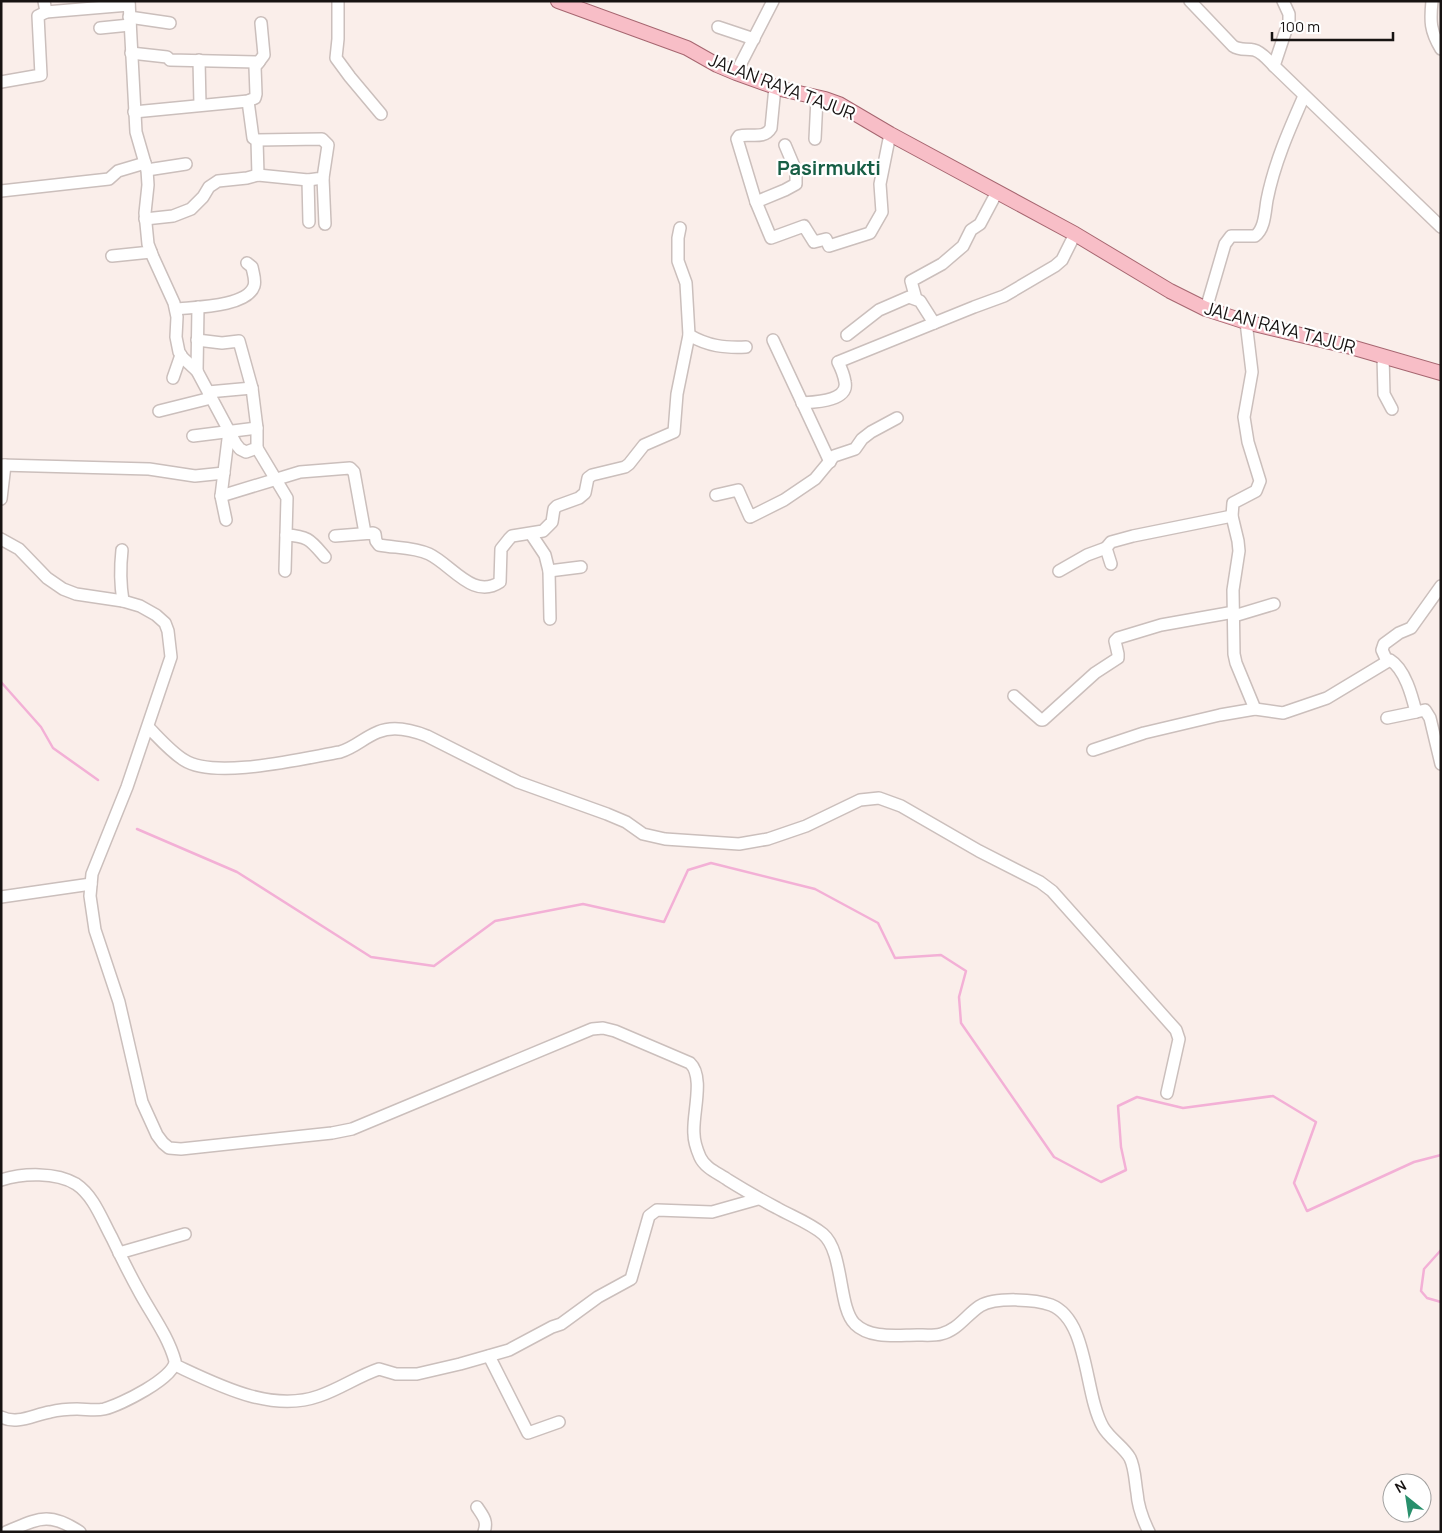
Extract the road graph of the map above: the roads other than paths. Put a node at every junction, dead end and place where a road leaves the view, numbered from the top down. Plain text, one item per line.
1 (338, 1) edge
2 (558, 1) edge
3 (773, 1) edge
4 (1190, 1) edge
5 (1283, 1) edge
6 (1432, 1) edge
7 (129, 3) edge
8 (45, 7) edge
9 (130, 21) junction
10 (170, 22) dead end
11 (261, 23) dead end
12 (718, 27) dead end
13 (100, 28) dead end
14 (754, 39) junction
15 (1441, 48) edge
16 (131, 53) junction
17 (199, 60) junction
18 (259, 62) junction
19 (1274, 66) junction
20 (736, 73) junction
21 (1, 82) edge
22 (775, 87) junction
23 (1304, 96) junction
24 (817, 98) junction
25 (248, 101) junction
26 (200, 105) junction
27 (134, 112) junction
28 (381, 114) dead end
29 (890, 134) junction
30 (815, 138) dead end
31 (257, 140) junction
32 (785, 145) dead end
33 (186, 164) dead end
34 (146, 167) junction
35 (258, 175) junction
36 (323, 178) junction
37 (308, 180) junction
38 (997, 192) junction
39 (2, 194) edge
40 (309, 202) junction
41 (325, 202) junction
42 (756, 202) junction
43 (146, 219) junction
44 (309, 222) dead end
45 (325, 224) dead end
46 (1441, 227) edge
47 (680, 228) dead end
48 (1075, 234) junction
49 (151, 252) junction
50 (112, 256) dead end
51 (247, 263) dead end
52 (916, 299) junction
53 (198, 307) junction
54 (176, 309) junction
55 (1206, 309) junction
56 (1246, 322) junction
57 (934, 323) junction
58 (689, 335) junction
59 (847, 335) dead end
60 (197, 340) junction
61 (773, 340) dead end
62 (746, 347) dead end
63 (181, 355) junction
64 (1383, 356) junction
65 (197, 371) junction
66 (1441, 373) edge
67 (173, 378) dead end
68 (252, 388) junction
69 (210, 395) junction
70 (802, 403) junction
71 (1392, 409) dead end
72 (159, 411) dead end
73 (898, 418) dead end
74 (257, 428) junction
75 (229, 431) junction
76 (193, 436) dead end
77 (257, 448) junction
78 (830, 462) junction
79 (3, 465) edge
80 (224, 473) junction
81 (274, 478) junction
82 (716, 495) dead end
83 (221, 496) junction
84 (1, 499) edge
85 (1232, 516) junction
86 (226, 520) dead end
87 (365, 533) junction
88 (531, 534) junction
89 (286, 535) junction
90 (335, 536) dead end
91 (1, 539) edge
92 (1106, 548) junction
93 (122, 550) dead end
94 (325, 557) dead end
95 (1111, 564) dead end
96 (581, 566) dead end
97 (284, 571) dead end
98 (549, 571) junction
99 (1059, 571) dead end
100 (1441, 586) edge
101 (123, 601) junction
102 (1274, 604) dead end
103 (1234, 614) junction
104 (550, 619) dead end
105 (1387, 661) junction
106 (1014, 696) dead end
107 (1255, 709) junction
108 (1416, 712) junction
109 (1436, 717) edge
110 (1387, 718) dead end
111 (148, 727) junction
112 (1093, 750) dead end
113 (1441, 764) edge
114 (91, 884) junction
115 (1, 897) edge
116 (1167, 1093) dead end
117 (1, 1180) edge
118 (758, 1199) junction
119 (185, 1234) dead end
120 (119, 1253) junction
121 (489, 1356) junction
122 (175, 1365) junction
123 (1, 1417) edge
124 (559, 1422) dead end
125 (477, 1507) dead end
126 (6, 1532) edge
127 (80, 1532) edge
128 (484, 1532) edge
129 (1148, 1532) edge

1 - 28 street
2 - 20 main road, JALAN RAYA TAJUR
3 - 14 street
4 - 19 street
5 - 19 street
6 - 15 street
7 - 8 street
7 - 9 street
8 - 21 street
9 - 10 street
9 - 13 street
9 - 16 street
11 - 18 street
12 - 14 street
14 - 20 street
16 - 17 street
16 - 27 street
17 - 18 street
17 - 26 street
18 - 25 street
19 - 23 street
20 - 22 main road, JALAN RAYA TAJUR
22 - 24 main road, JALAN RAYA TAJUR
22 - 42 street
23 - 46 street
23 - 55 street
24 - 29 main road, JALAN RAYA TAJUR
24 - 30 street
25 - 26 street
25 - 31 street
26 - 27 street
27 - 34 street
29 - 38 main road, JALAN RAYA TAJUR
29 - 42 street
31 - 35 street
31 - 36 street
32 - 42 street
33 - 34 street
34 - 39 street
34 - 43 street
35 - 37 street
35 - 43 street
36 - 37 street
36 - 41 street
37 - 40 street
38 - 48 main road, JALAN RAYA TAJUR
38 - 52 street
40 - 41 street
40 - 44 street
41 - 45 street
43 - 49 street
47 - 58 street
48 - 55 main road, JALAN RAYA TAJUR
48 - 57 street
49 - 50 street
49 - 54 street
51 - 53 street
52 - 57 street
52 - 59 street
53 - 54 street
53 - 60 street
54 - 63 street
55 - 56 main road, JALAN RAYA TAJUR
56 - 64 main road, JALAN RAYA TAJUR
56 - 85 street
57 - 70 street
58 - 62 street
58 - 88 street
60 - 65 street
60 - 68 street
61 - 70 street
63 - 65 street
63 - 67 street
64 - 66 main road, JALAN RAYA TAJUR
64 - 71 street
65 - 69 street
68 - 69 street
68 - 74 street
69 - 72 street
69 - 75 street
70 - 78 street
73 - 78 street
74 - 75 street
74 - 77 street
75 - 76 street
75 - 77 street
75 - 80 street
77 - 81 street
78 - 82 street
79 - 80 street
79 - 84 street
80 - 83 street
81 - 83 street
81 - 87 street
81 - 89 street
83 - 86 street
85 - 92 street
85 - 103 street
87 - 88 street
87 - 90 street
88 - 98 street
89 - 94 street
89 - 97 street
91 - 101 street
92 - 95 street
92 - 99 street
93 - 101 street
96 - 98 street
98 - 104 street
100 - 105 street
101 - 111 street
102 - 103 street
103 - 106 street
103 - 107 street
105 - 107 street
105 - 108 street
107 - 112 street
108 - 109 street
108 - 110 street
109 - 113 street
111 - 114 street
111 - 116 street
114 - 115 street
114 - 118 street
117 - 120 street
118 - 121 street
118 - 129 street
119 - 120 street
120 - 122 street
121 - 122 street
121 - 124 street
122 - 123 street
125 - 128 street
126 - 127 street

